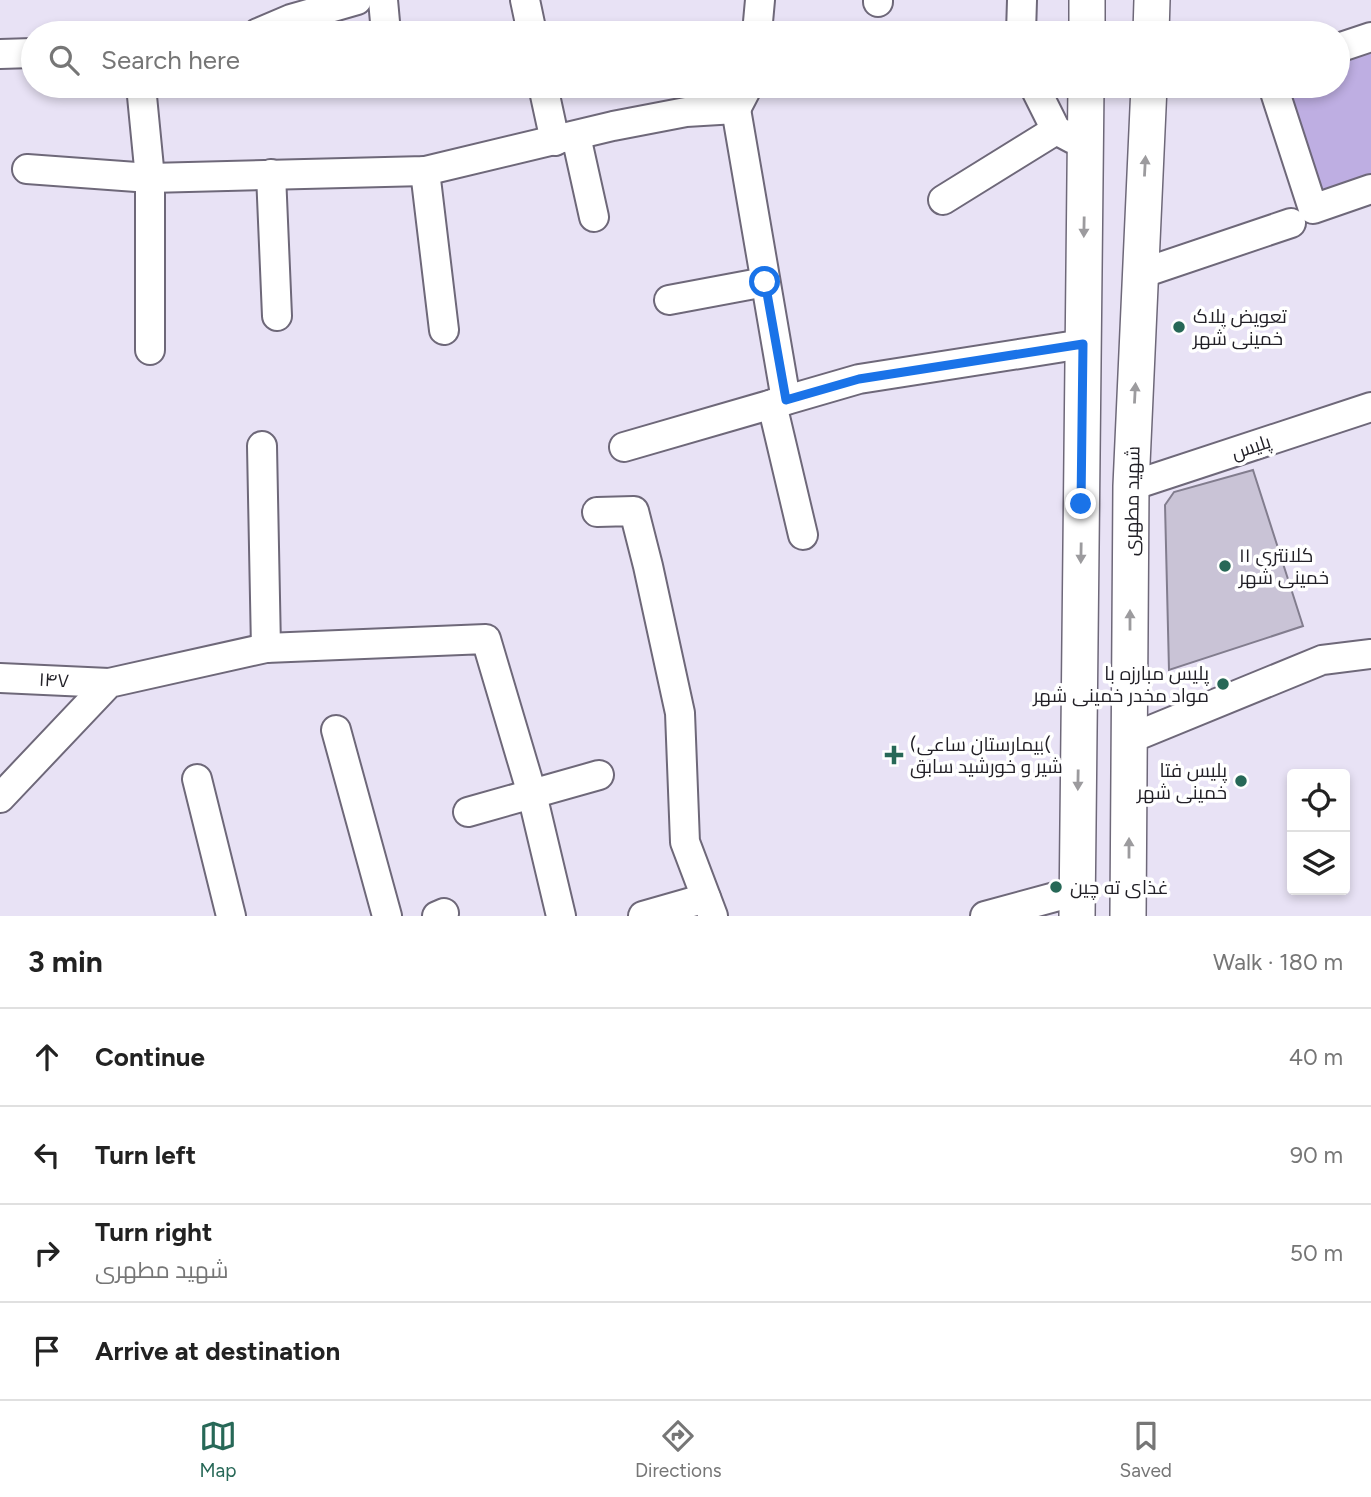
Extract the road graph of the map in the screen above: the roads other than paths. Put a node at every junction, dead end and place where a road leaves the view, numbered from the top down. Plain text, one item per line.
1 (357, 0) edge
2 (383, 0) edge
3 (524, 0) edge
4 (760, 0) edge
5 (1022, 0) edge
6 (1087, 0) edge
7 (1152, 0) edge
8 (286, 21) edge
9 (385, 21) edge
10 (529, 21) edge
11 (758, 21) edge
12 (1021, 21) edge
13 (1087, 21) edge
14 (1151, 21) edge
15 (1371, 37) edge
16 (1350, 44) edge
17 (21, 53) edge
18 (0, 54) edge
19 (142, 98) edge
20 (548, 98) edge
21 (738, 98) edge
22 (742, 98) edge
23 (1043, 98) edge
24 (1082, 98) edge
25 (1148, 98) edge
26 (1277, 98) edge
27 (1071, 137) junction
28 (565, 139) junction
29 (27, 169) dead end
30 (425, 171) junction
31 (271, 174) junction
32 (150, 178) junction
33 (1371, 189) edge
34 (943, 200) dead end
35 (594, 217) dead end
36 (1291, 223) dead end
37 (1140, 274) junction
38 (765, 282) junction
39 (669, 300) dead end
40 (277, 316) dead end
41 (444, 330) dead end
42 (1083, 344) junction
43 (150, 350) dead end
44 (779, 402) junction
45 (1371, 407) edge
46 (262, 446) dead end
47 (624, 447) dead end
48 (1131, 486) junction
49 (597, 512) dead end
50 (803, 535) dead end
51 (267, 648) junction
52 (1371, 654) edge
53 (0, 678) edge
54 (109, 682) junction
55 (335, 730) dead end
56 (1129, 739) junction
57 (599, 775) dead end
58 (197, 779) dead end
59 (532, 794) junction
60 (0, 799) edge
61 (468, 812) dead end
62 (1077, 904) edge
63 (710, 907) edge
64 (231, 916) edge
65 (387, 916) edge
66 (561, 916) edge
67 (643, 916) edge
68 (985, 916) edge
69 (1128, 916) edge

1 - 8 street
2 - 9 street
3 - 10 street
4 - 11 street
5 - 12 street
6 - 13 main road
7 - 14 main road
15 - 16 street
17 - 18 street
19 - 32 street
20 - 28 street
21 - 28 street
22 - 38 street
23 - 27 street
24 - 27 main road
37 -> 25 main road, شهید مطهری
26 - 33 street
27 - 34 street
27 -> 42 main road
28 - 30 street
28 - 35 street
29 - 32 street
30 - 31 street
30 - 41 street
31 - 32 street
31 - 40 street
32 - 43 street
36 - 37 street
48 -> 37 main road, شهید مطهری
38 - 39 street
38 - 44 street
42 - 44 street
42 -> 62 main road
44 - 47 street
44 - 50 street
45 - 48 street, پلیس
46 - 51 street
56 -> 48 main road, شهید مطهری
49 - 63 street
51 - 54 street, ۱۴۷
51 - 59 street, ۱۴۷
52 - 56 street
53 - 54 street, ۱۴۷
54 - 60 street
55 - 65 street
69 -> 56 main road, شهید مطهری
57 - 59 street
58 - 64 street
59 - 61 street
59 - 66 street
62 - 68 street
63 - 67 street

